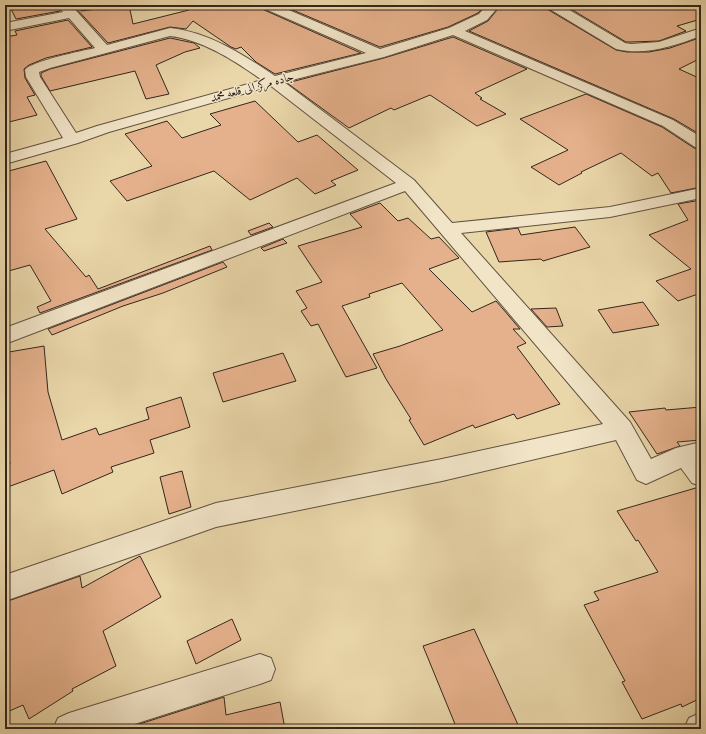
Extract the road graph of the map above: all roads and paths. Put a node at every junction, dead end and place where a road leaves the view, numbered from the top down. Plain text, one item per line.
1 (267, 5) edge
2 (494, 5) edge
3 (552, 5) edge
4 (67, 9) edge
5 (5, 27) edge
6 (454, 31) junction
7 (701, 32) edge
8 (104, 50) junction
9 (379, 54) junction
10 (273, 81) junction
11 (72, 140) junction
12 (701, 144) edge
13 (5, 159) edge
14 (408, 184) junction
15 (701, 193) edge
16 (448, 229) junction
17 (5, 336) edge
18 (622, 429) junction
19 (693, 453) edge
20 (701, 475) edge
21 (5, 588) edge
22 (260, 669) dead end
23 (69, 729) edge

1 - 9 street
2 - 6 street, جاده مرکز الی قلعه محمد
3 - 7 street
4 - 5 street
4 - 8 street
6 - 9 street, جاده مرکز الی قلعه محمد
6 - 12 street
8 - 10 street
8 - 11 street
9 - 10 street, جاده مرکز الی قلعه محمد
10 - 11 street, جاده مرکز الی قلعه محمد
10 - 14 street
11 - 13 street, جاده مرکز الی قلعه محمد
14 - 16 street
14 - 17 street
15 - 16 street
16 - 18 street
18 - 19 street
18 - 21 street
19 - 20 street
22 - 23 street

